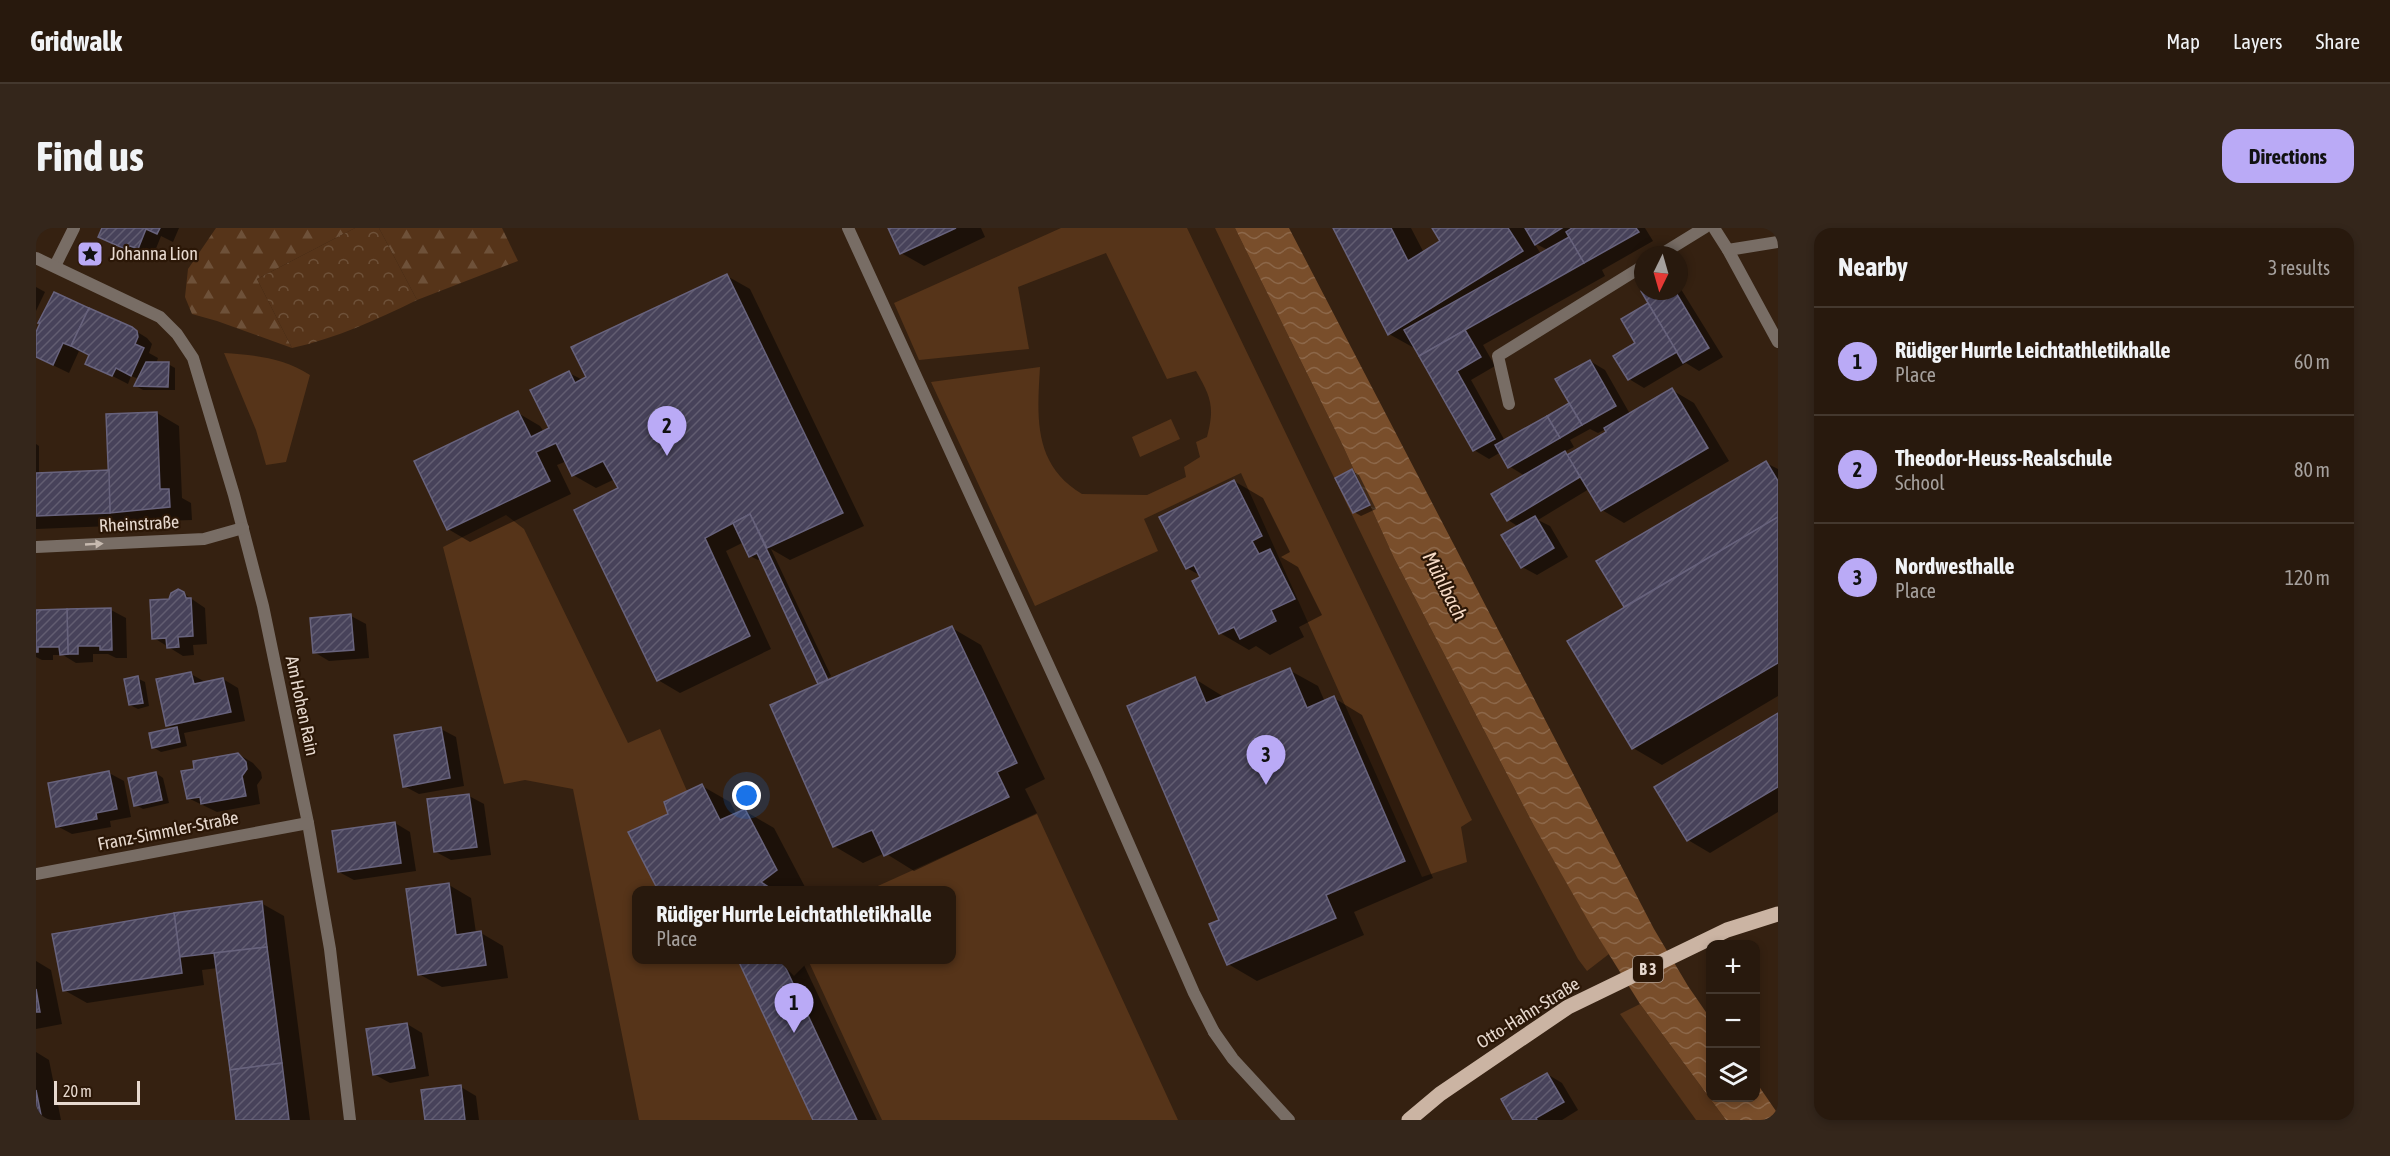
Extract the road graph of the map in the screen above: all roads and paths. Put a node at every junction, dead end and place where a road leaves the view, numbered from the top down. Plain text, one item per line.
1 (74, 228) edge
2 (848, 228) edge
3 (1704, 228) edge
4 (1714, 228) edge
5 (1778, 242) edge
6 (1675, 246) edge
7 (1728, 250) junction
8 (36, 258) edge
9 (55, 266) junction
10 (1634, 272) edge
11 (1778, 342) edge
12 (1509, 404) dead end
13 (243, 528) junction
14 (36, 547) edge
15 (308, 823) junction
16 (36, 874) edge
17 (1778, 914) edge
18 (350, 1120) edge
19 (1289, 1120) edge
20 (1409, 1120) edge

1 - 9 street
2 - 19 street
3 - 6 street
4 - 7 street
5 - 7 street
7 - 11 street
8 - 9 street
9 - 13 street, Am Hohen Rain
10 - 12 street
14 -> 13 street, Rheinstraße
13 - 15 street, Am Hohen Rain
15 - 16 street, Franz-Simmler-Straße
15 - 18 street, Am Hohen Rain
17 - 20 main road, Otto-Hahn-Straße / B 3

